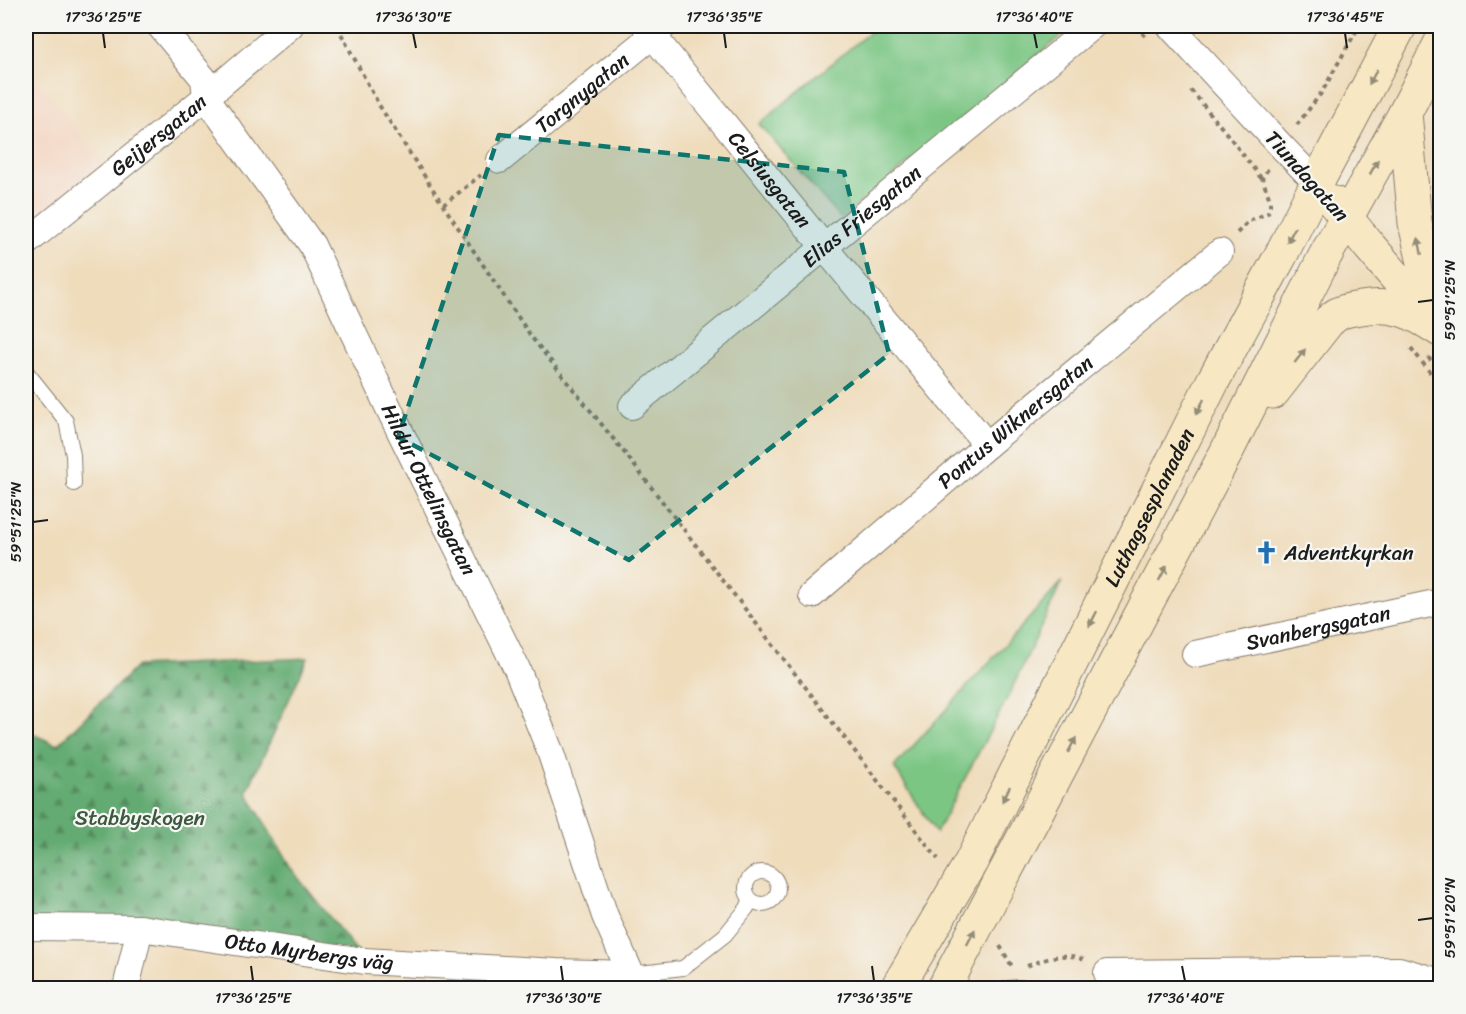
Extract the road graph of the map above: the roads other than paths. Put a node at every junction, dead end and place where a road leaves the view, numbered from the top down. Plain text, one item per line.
1 (160, 26) edge
2 (290, 26) edge
3 (1092, 26) edge
4 (1170, 26) edge
5 (1400, 26) edge
6 (653, 29) edge
7 (1440, 44) edge
8 (206, 97) junction
9 (1405, 113) junction
10 (500, 160) road end
11 (1317, 183) junction
12 (1346, 218) junction
13 (26, 243) edge
14 (824, 247) junction
15 (1220, 252) road end
16 (1440, 323) edge
17 (1440, 330) edge
18 (26, 371) edge
19 (632, 406) dead end
20 (987, 445) junction
21 (1226, 453) junction
22 (74, 484) dead end
23 (812, 595) dead end
24 (1440, 602) edge
25 (1195, 654) dead end
26 (750, 901) dead end
27 (26, 927) edge
28 (140, 928) junction
29 (1107, 974) road end
30 (633, 981) edge
31 (1440, 982) edge
32 (126, 988) edge
33 (897, 988) edge
34 (944, 988) edge
35 (1007, 988) edge
36 (1029, 988) edge

1 - 8 street, Hildur Ottelinsgatan
2 - 8 street, Geijersgatan
3 - 14 street, Elias Friesgatan
4 - 11 street, Tiundagatan
5 -> 11 main road, Luthagsesplanaden
6 - 10 street, Torgnygatan
6 - 14 street, Celsiusgatan
7 - 9 main road, Luthagsesplanaden
8 - 13 street, Geijersgatan
8 - 30 street, Hildur Ottelinsgatan
12 -> 9 main road, Luthagsesplanaden
16 -> 9 main road
11 - 12 main road, Tiundagatan
11 -> 33 main road, Luthagsesplanaden
12 - 17 main road, Tiundagatan
12 - 21 main road, Luthagsesplanaden
14 - 19 street, Elias Friesgatan
14 - 20 street, Celsiusgatan
15 - 20 street, Pontus Wiknersgatan
21 -> 17 main road
18 - 22 lane
20 - 23 street, Pontus Wiknersgatan
34 -> 21 main road, Luthagsesplanaden
24 - 25 street, Svanbergsgatan
26 - 30 lane
27 - 28 street, Otto Myrbergs väg
28 - 30 street, Otto Myrbergs väg
28 - 32 street
29 - 31 street
35 - 36 lane

